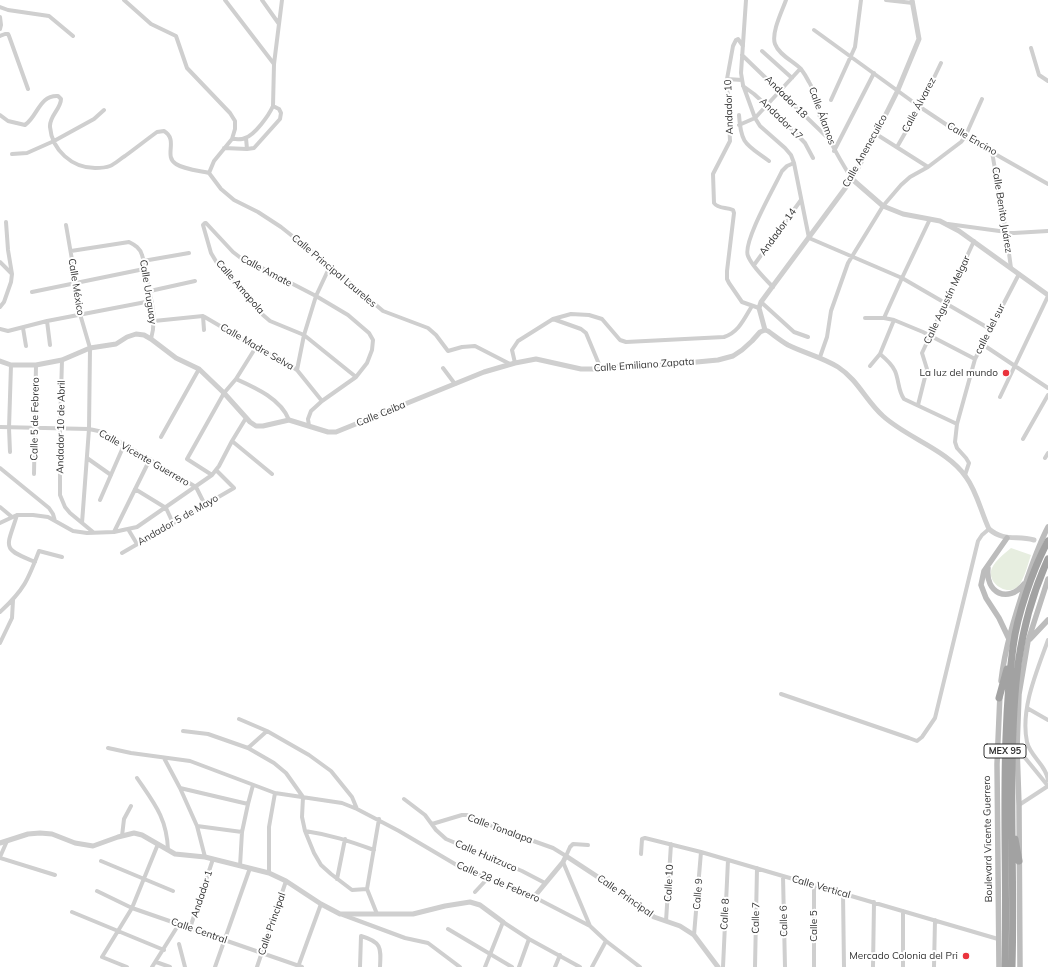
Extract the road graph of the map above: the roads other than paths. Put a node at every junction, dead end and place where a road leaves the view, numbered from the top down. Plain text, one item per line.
1 (124, 0) edge
2 (225, 0) edge
3 (262, 0) edge
4 (282, 0) edge
5 (746, 0) edge
6 (786, 0) edge
7 (861, 0) edge
8 (886, 0) edge
9 (913, 1) edge
10 (0, 6) edge
11 (0, 18) edge
12 (279, 24) junction
13 (1, 27) edge
14 (814, 30) dead end
15 (0, 36) edge
16 (73, 36) dead end
17 (743, 46) junction
18 (1031, 48) dead end
19 (762, 51) dead end
20 (742, 55) junction
21 (850, 58) junction
22 (274, 64) junction
23 (941, 64) dead end
24 (800, 69) junction
25 (874, 74) junction
26 (792, 78) junction
27 (727, 79) junction
28 (742, 80) junction
29 (1048, 81) edge
30 (743, 85) junction
31 (28, 89) dead end
32 (780, 91) junction
33 (897, 92) junction
34 (982, 99) dead end
35 (831, 100) dead end
36 (767, 105) junction
37 (273, 106) junction
38 (920, 107) junction
39 (104, 110) dead end
40 (0, 115) edge
41 (739, 115) dead end
42 (755, 118) junction
43 (740, 125) junction
44 (876, 134) junction
45 (965, 137) junction
46 (246, 138) junction
47 (232, 139) junction
48 (54, 140) junction
49 (830, 140) junction
50 (897, 147) junction
51 (224, 148) junction
52 (247, 149) junction
53 (834, 151) junction
54 (992, 152) junction
55 (12, 154) dead end
56 (813, 158) dead end
57 (769, 161) dead end
58 (794, 163) junction
59 (928, 167) junction
60 (209, 173) junction
61 (852, 179) junction
62 (1048, 184) edge
63 (802, 200) junction
64 (883, 206) junction
65 (930, 219) junction
66 (6, 222) dead end
67 (205, 223) joint
68 (944, 224) junction
69 (66, 225) dead end
70 (1048, 231) edge
71 (1006, 232) junction
72 (809, 238) junction
73 (974, 241) junction
74 (71, 251) junction
75 (189, 253) dead end
76 (852, 257) junction
77 (143, 261) junction
78 (0, 262) edge
79 (754, 265) junction
80 (330, 266) junction
81 (1011, 268) junction
82 (144, 269) junction
83 (12, 274) junction
84 (1019, 274) junction
85 (902, 278) junction
86 (195, 281) dead end
87 (76, 283) junction
88 (773, 287) junction
89 (150, 291) junction
90 (32, 292) dead end
91 (316, 296) junction
92 (1048, 296) edge
93 (151, 301) junction
94 (762, 302) junction
95 (944, 303) junction
96 (752, 306) junction
97 (0, 308) edge
98 (759, 308) junction
99 (80, 314) junction
100 (203, 316) junction
101 (866, 318) dead end
102 (884, 318) junction
103 (553, 319) junction
104 (894, 320) junction
105 (47, 321) junction
106 (154, 321) junction
107 (23, 328) junction
108 (0, 329) edge
109 (990, 329) junction
110 (204, 330) dead end
111 (765, 330) junction
112 (304, 335) junction
113 (930, 336) junction
114 (808, 337) dead end
115 (151, 339) junction
116 (982, 344) junction
117 (50, 345) dead end
118 (26, 346) dead end
119 (256, 347) junction
120 (90, 348) junction
121 (880, 354) junction
122 (820, 357) junction
123 (975, 359) junction
124 (62, 360) junction
125 (0, 361) edge
126 (512, 364) junction
127 (12, 365) junction
128 (36, 365) junction
129 (1015, 365) junction
130 (870, 366) dead end
131 (444, 368) dead end
132 (601, 369) junction
133 (199, 370) junction
134 (298, 370) junction
135 (356, 377) junction
136 (236, 379) junction
137 (455, 384) junction
138 (1048, 388) edge
139 (224, 393) junction
140 (1048, 395) edge
141 (1000, 397) dead end
142 (322, 401) junction
143 (918, 405) junction
144 (246, 418) junction
145 (289, 420) junction
146 (957, 424) junction
147 (309, 426) junction
148 (0, 428) edge
149 (9, 428) junction
150 (36, 428) junction
151 (60, 429) junction
152 (89, 429) junction
153 (161, 437) dead end
154 (1023, 440) dead end
155 (232, 441) junction
156 (124, 445) junction
157 (10, 452) dead end
158 (1048, 453) edge
159 (87, 458) junction
160 (1045, 458) dead end
161 (150, 459) junction
162 (0, 468) edge
163 (216, 470) junction
164 (34, 474) dead end
165 (272, 474) dead end
166 (111, 475) junction
167 (212, 475) junction
168 (965, 475) junction
169 (196, 487) junction
170 (135, 489) junction
171 (100, 500) dead end
172 (205, 505) junction
173 (0, 507) edge
174 (166, 508) junction
175 (18, 516) junction
176 (12, 517) junction
177 (54, 521) junction
178 (0, 523) edge
179 (82, 523) junction
180 (173, 523) junction
181 (1048, 527) edge
182 (128, 529) junction
183 (989, 529) junction
184 (93, 532) junction
185 (114, 532) junction
186 (1007, 538) junction
187 (1034, 540) dead end
188 (1048, 541) edge
189 (137, 544) junction
190 (122, 553) dead end
191 (62, 557) dead end
192 (1048, 559) edge
193 (35, 562) junction
194 (988, 564) junction
195 (1048, 579) edge
196 (1027, 580) junction
197 (13, 600) junction
198 (0, 612) edge
199 (1048, 620) edge
200 (1048, 640) edge
201 (1028, 641) junction
202 (1011, 642) junction
203 (0, 643) edge
204 (1046, 653) edge
205 (781, 694) dead end
206 (999, 698) joint
207 (1027, 708) junction
208 (239, 719) dead end
209 (1048, 720) edge
210 (183, 731) dead end
211 (267, 731) junction
212 (108, 748) dead end
213 (248, 748) junction
214 (1017, 748) junction
215 (164, 758) junction
216 (137, 778) dead end
217 (1048, 781) edge
218 (253, 785) junction
219 (1048, 786) edge
220 (180, 788) junction
221 (275, 793) junction
222 (303, 798) junction
223 (404, 799) dead end
224 (248, 804) junction
225 (1019, 805) junction
226 (131, 806) dead end
227 (357, 809) junction
228 (379, 819) junction
229 (1011, 822) junction
230 (432, 824) junction
231 (197, 826) junction
232 (305, 831) junction
233 (242, 832) junction
234 (122, 836) junction
235 (345, 839) junction
236 (7, 841) junction
237 (0, 843) edge
238 (158, 844) junction
239 (671, 844) junction
240 (588, 845) dead end
241 (168, 850) junction
242 (374, 850) junction
243 (701, 852) junction
244 (641, 854) dead end
245 (566, 856) junction
246 (205, 857) junction
247 (0, 858) edge
248 (213, 859) junction
249 (728, 860) junction
250 (101, 861) dead end
251 (1019, 861) junction
252 (563, 862) junction
253 (240, 866) junction
254 (250, 868) junction
255 (757, 868) junction
256 (269, 873) junction
257 (55, 875) dead end
258 (783, 876) junction
259 (488, 878) junction
260 (143, 879) junction
261 (337, 879) junction
262 (286, 881) junction
263 (545, 883) junction
264 (814, 885) junction
265 (367, 889) junction
266 (97, 891) dead end
267 (173, 891) dead end
268 (475, 892) dead end
269 (843, 893) junction
270 (534, 896) junction
271 (874, 902) junction
272 (321, 904) junction
273 (132, 908) junction
274 (903, 911) junction
275 (72, 912) dead end
276 (340, 914) junction
277 (377, 914) junction
278 (935, 920) junction
279 (666, 921) junction
280 (503, 922) junction
281 (179, 924) junction
282 (590, 926) junction
283 (190, 928) junction
284 (448, 929) dead end
285 (118, 930) junction
286 (694, 936) junction
287 (529, 939) junction
288 (998, 939) junction
289 (224, 940) junction
290 (606, 941) junction
291 (178, 944) dead end
292 (164, 950) junction
293 (262, 953) junction
294 (489, 953) junction
295 (560, 955) junction
296 (156, 962) junction
297 (127, 967) edge
298 (152, 967) edge
299 (170, 967) edge
300 (185, 967) edge
301 (214, 967) edge
302 (257, 967) edge
303 (300, 967) edge
304 (360, 967) edge
305 (380, 967) edge
306 (460, 967) edge
307 (485, 967) edge
308 (512, 967) edge
309 (519, 967) edge
310 (555, 967) edge
311 (580, 967) edge
312 (592, 967) edge
313 (640, 967) edge
314 (718, 967) edge
315 (723, 967) edge
316 (755, 967) edge
317 (784, 967) edge
318 (814, 967) edge
319 (844, 967) edge
320 (873, 967) edge
321 (903, 967) edge
322 (934, 967) edge
323 (999, 967) edge
324 (1005, 967) edge
325 (1012, 967) edge
326 (1020, 967) edge

1 - 47 street
2 - 22 street
3 - 12 street
4 - 12 street
5 - 17 street
6 - 24 street, Calle Álamos
7 - 21 street
8 - 9 street
9 - 33 street, Calle Anenecuilco
10 - 16 street
11 - 13 street
12 - 22 street
14 - 21 street, Calle Encino
15 - 31 street
17 - 20 street
17 - 27 street, Andador 10
18 - 29 street
19 - 26 street
20 - 28 street
20 - 32 street, Andador 18
21 - 25 street, Calle Encino
21 - 35 street
22 - 37 street
23 - 38 street, Calle Álvarez
24 - 26 street
24 - 49 street, Calle Álamos
25 - 33 street, Calle Encino
25 - 53 street
26 - 32 street
27 - 28 street
27 - 96 street, Andador 10
28 - 30 street
30 - 36 street, Andador 17
30 - 42 street
32 - 36 street
32 - 49 street, Andador 18
33 - 38 street, Calle Encino
33 - 44 street, Calle Anenecuilco
34 - 45 street
36 - 42 street
36 - 56 street, Andador 17
37 - 46 street
37 - 52 street
38 - 45 street, Calle Encino
38 - 50 street, Calle Álvarez
39 - 48 street
40 - 48 street
41 - 43 street
42 - 43 street
42 - 58 street
43 - 57 street
44 - 50 street
44 - 61 street, Calle Anenecuilco
45 - 54 street, Calle Encino
45 - 59 street
46 - 47 street
46 - 52 street
47 - 51 street
48 - 55 street
48 - 60 street
49 - 53 street, Calle Álamos
50 - 59 street
51 - 52 street
51 - 60 street
53 - 61 street, Calle Álamos
54 - 62 street, Calle Encino
54 - 71 street, Calle Benito Juárez
58 - 63 street
58 - 79 street
59 - 64 street
60 - 80 street, Calle Principal Laureles
61 - 64 street
61 - 72 street, Calle Anenecuilco
63 - 72 street
63 - 79 street, Andador 14
64 - 65 street
64 - 76 street
65 - 68 street
65 - 85 street
66 - 83 street
67 - 91 street, Calle Amate
67 - 112 street, Calle Amapola
68 - 71 street
68 - 73 street
69 - 74 street, Calle México
70 - 71 street
71 - 81 street, Calle Benito Juárez
72 - 76 street
72 - 88 street, Calle Anenecuilco
73 - 81 street
73 - 95 street, Calle Agustín Melgar
74 - 77 street, Calle Uruguay
74 - 87 street, Calle México
75 - 77 street
76 - 85 street
76 - 122 street
77 - 82 street, Calle Uruguay
78 - 83 street
79 - 88 street
80 - 91 street
80 - 126 street, Calle Principal Laureles
81 - 84 street
82 - 87 street
82 - 89 street, Calle Uruguay
83 - 97 street
84 - 92 street
84 - 109 street, calle del sur
85 - 95 street
85 - 102 street
86 - 89 street
87 - 90 street
87 - 99 street, Calle México
88 - 94 street, Calle Anenecuilco
89 - 93 street, Calle Uruguay
91 - 112 street
91 - 135 street, Calle Amate
92 - 129 street
93 - 99 street
93 - 106 street, Calle Uruguay
94 - 98 street, Calle Anenecuilco
94 - 114 street
95 - 109 street
95 - 113 street, Calle Agustín Melgar
96 - 98 street
96 - 103 street
98 - 111 street
99 - 105 street
99 - 120 street, Calle México
100 - 106 street
100 - 110 street
100 - 119 street, Calle Madre Selva
101 - 102 street
102 - 104 street
103 - 126 street
103 - 132 street
104 - 113 street
104 - 121 street
105 - 107 street
105 - 117 street
106 - 115 street, Calle Uruguay
107 - 108 street
107 - 118 street
109 - 116 street, calle del sur
111 - 122 street
111 - 132 street, Calle Emiliano Zapata
112 - 134 street
112 - 135 street, Calle Amapola
113 - 123 street
113 - 143 street, Calle Agustín Melgar
115 - 120 street
115 - 133 street
116 - 123 street, calle del sur
116 - 129 street
119 - 134 street, Calle Madre Selva
119 - 136 street
120 - 124 street
120 - 152 street, Calle México
121 - 130 street
121 - 143 street
122 - 168 street
123 - 146 street, calle del sur
124 - 128 street
124 - 151 street, Andador 10 de Abril
125 - 127 street
126 - 132 street, Calle Emiliano Zapata
126 - 137 street, Calle Ceiba
127 - 128 street
127 - 149 street
128 - 150 street, Calle 5 de Febrero
129 - 138 street
129 - 141 street
131 - 137 street
133 - 139 street
133 - 153 street
134 - 142 street, Calle Madre Selva
135 - 142 street
136 - 139 street
136 - 145 street
137 - 147 street, Calle Ceiba
139 - 144 street
139 - 167 street
140 - 154 street
142 - 147 street
143 - 146 street
144 - 145 street, Calle Ceiba
144 - 155 street
145 - 147 street, Calle Ceiba
146 - 168 street, calle del sur
148 - 149 street, Calle Vicente Guerrero
149 - 150 street, Calle Vicente Guerrero
149 - 157 street
150 - 151 street, Calle Vicente Guerrero
150 - 164 street, Calle 5 de Febrero
151 - 152 street, Calle Vicente Guerrero
151 - 179 street, Andador 10 de Abril
152 - 156 street, Calle Vicente Guerrero
152 - 159 street, Calle México
155 - 163 street
155 - 165 street
156 - 161 street, Calle Vicente Guerrero
156 - 166 street
158 - 160 street
159 - 166 street
159 - 179 street, Calle México
161 - 169 street, Calle Vicente Guerrero
161 - 170 street
162 - 177 street
163 - 167 street
163 - 172 street, Andador 5 de Mayo
166 - 171 street
167 - 169 street
168 - 183 street
169 - 172 street, Calle Vicente Guerrero
169 - 174 street
170 - 174 street
170 - 185 street
172 - 180 street, Andador 5 de Mayo
173 - 176 street
174 - 180 street
174 - 182 street
175 - 176 street
175 - 177 street
175 - 193 street
176 - 178 street
177 - 184 street
179 - 184 street
180 - 189 street, Andador 5 de Mayo
181 - 196 main road, Boulevard Vicente Guerrero
182 - 185 street
182 - 189 street
183 - 186 street
183 - 205 street
184 - 185 street
186 - 187 street
186 - 194 main road
188 - 202 highway, Boulevard Vicente Guerrero / MEX 95
189 - 190 street, Andador 5 de Mayo
191 - 193 street
192 - 229 highway, MEX 95
193 - 197 street
194 - 196 main road
194 - 202 main road
195 - 201 main road
196 - 202 main road, Boulevard Vicente Guerrero
197 - 198 street
197 - 203 street
199 - 201 main road
200 - 204 street
201 - 214 main road
202 - 206 highway
202 - 324 highway, Boulevard Vicente Guerrero / MEX 95
204 - 207 street
206 - 288 main road, Boulevard Vicente Guerrero
207 - 209 street
207 - 217 street
208 - 211 street
210 - 213 street
211 - 213 street
211 - 227 street
212 - 215 street, Calle 28 de Febrero
213 - 222 street
214 - 219 street
214 - 225 main road
215 - 218 street, Calle 28 de Febrero
215 - 220 street
216 - 241 street
217 - 219 street
218 - 221 street, Calle 28 de Febrero
218 - 224 street
219 - 225 street
220 - 224 street
220 - 231 street
221 - 222 street, Calle 28 de Febrero
221 - 256 street
222 - 227 street, Calle 28 de Febrero
222 - 232 street
223 - 230 street, Calle Huitzuco
224 - 233 street
225 - 251 main road
226 - 234 street
227 - 228 street, Calle 28 de Febrero
228 - 242 street
228 - 259 street, Calle 28 de Febrero
229 - 251 highway
229 - 325 highway, MEX 95
230 - 245 street, Calle Tonalapa
230 - 263 street, Calle Huitzuco
231 - 233 street
231 - 246 street
232 - 235 street
232 - 261 street
233 - 253 street
234 - 236 street
234 - 238 street
235 - 242 street
235 - 261 street
236 - 237 street
236 - 247 street
238 - 241 street
238 - 260 street
239 - 243 street, Calle Vertical
239 - 244 street, Calle Vertical
239 - 279 street, Calle 10
240 - 245 street
241 - 246 street
242 - 265 street
243 - 249 street, Calle Vertical
243 - 286 street, Calle 9
245 - 252 street
245 - 279 street, Calle Principal
246 - 248 street
247 - 257 street
248 - 253 street
248 - 283 street, Andador 1
249 - 255 street, Calle Vertical
249 - 315 street, Calle 8
250 - 260 street
251 - 326 main road
252 - 263 street
252 - 282 street
253 - 254 street
254 - 256 street
254 - 289 street
255 - 258 street, Calle Vertical
255 - 316 street, Calle 7
256 - 262 street
258 - 264 street, Calle Vertical
258 - 317 street, Calle 6
259 - 268 street
259 - 270 street, Calle 28 de Febrero
260 - 267 street
260 - 273 street
261 - 265 street
262 - 272 street
262 - 293 street, Calle Principal
263 - 270 street
264 - 269 street, Calle Vertical
264 - 318 street, Calle 5
265 - 277 street
266 - 273 street, Calle Central
269 - 271 street, Calle Vertical
269 - 319 street
270 - 282 street, Calle 28 de Febrero
271 - 274 street, Calle Vertical
271 - 320 street
272 - 276 street
272 - 303 street
273 - 281 street, Calle Central
273 - 285 street
274 - 278 street, Calle Vertical
274 - 321 street
275 - 285 street
276 - 277 street
276 - 306 street
277 - 280 street
278 - 288 street, Calle Vertical
278 - 322 street
279 - 286 street, Calle Principal
280 - 287 street
280 - 294 street
281 - 283 street, Calle Central
281 - 292 street
282 - 290 street, Calle 28 de Febrero
283 - 289 street, Calle Central
284 - 294 street
285 - 292 street
285 - 297 street
286 - 314 street, Calle Principal
287 - 295 street
287 - 309 street
288 - 323 main road, Boulevard Vicente Guerrero
289 - 293 street, Calle Central
289 - 301 street
290 - 312 street
290 - 313 street, Calle 28 de Febrero
291 - 300 street
292 - 296 street
293 - 302 street, Calle Principal
293 - 303 street, Calle Central
294 - 307 street
294 - 308 street
295 - 310 street
295 - 311 street
296 - 298 street
296 - 299 street
304 - 305 street

